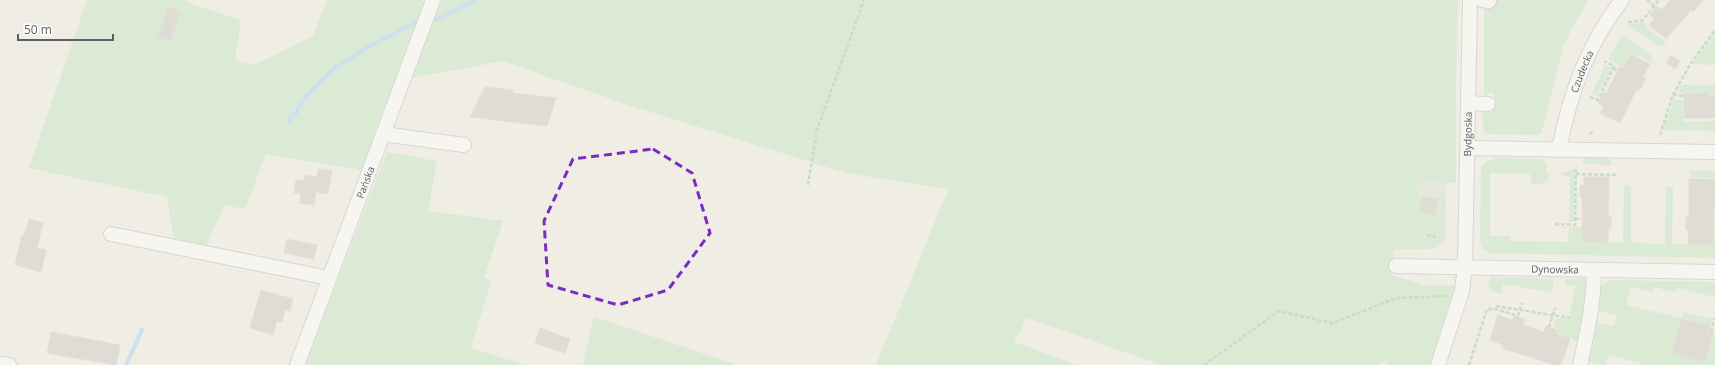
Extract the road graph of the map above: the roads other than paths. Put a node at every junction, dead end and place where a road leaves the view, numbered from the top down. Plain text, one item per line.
1 (433, 0) edge
2 (1470, 0) edge
3 (1622, 0) edge
4 (1468, 103) junction
5 (1488, 104) dead end
6 (383, 134) junction
7 (464, 145) dead end
8 (1468, 148) junction
9 (1559, 150) junction
10 (1715, 152) edge
11 (111, 234) dead end
12 (1396, 266) dead end
13 (1465, 267) junction
14 (1594, 270) junction
15 (1715, 272) edge
16 (330, 278) junction
17 (298, 365) edge
18 (1438, 365) edge
19 (1580, 365) edge

1 - 6 street, Pańska
2 - 4 street, Bydgoska
3 - 9 street, Czudecka
4 - 5 street
4 - 8 street, Bydgoska
6 - 7 street
6 - 16 street, Pańska
8 - 9 street
8 - 13 street, Bydgoska
9 - 10 street
11 - 16 street
12 - 13 street, Dynowska
13 - 14 street, Dynowska
13 - 18 street, Bydgoska
14 - 15 street, Dynowska
14 - 19 street
16 - 17 street, Pańska

